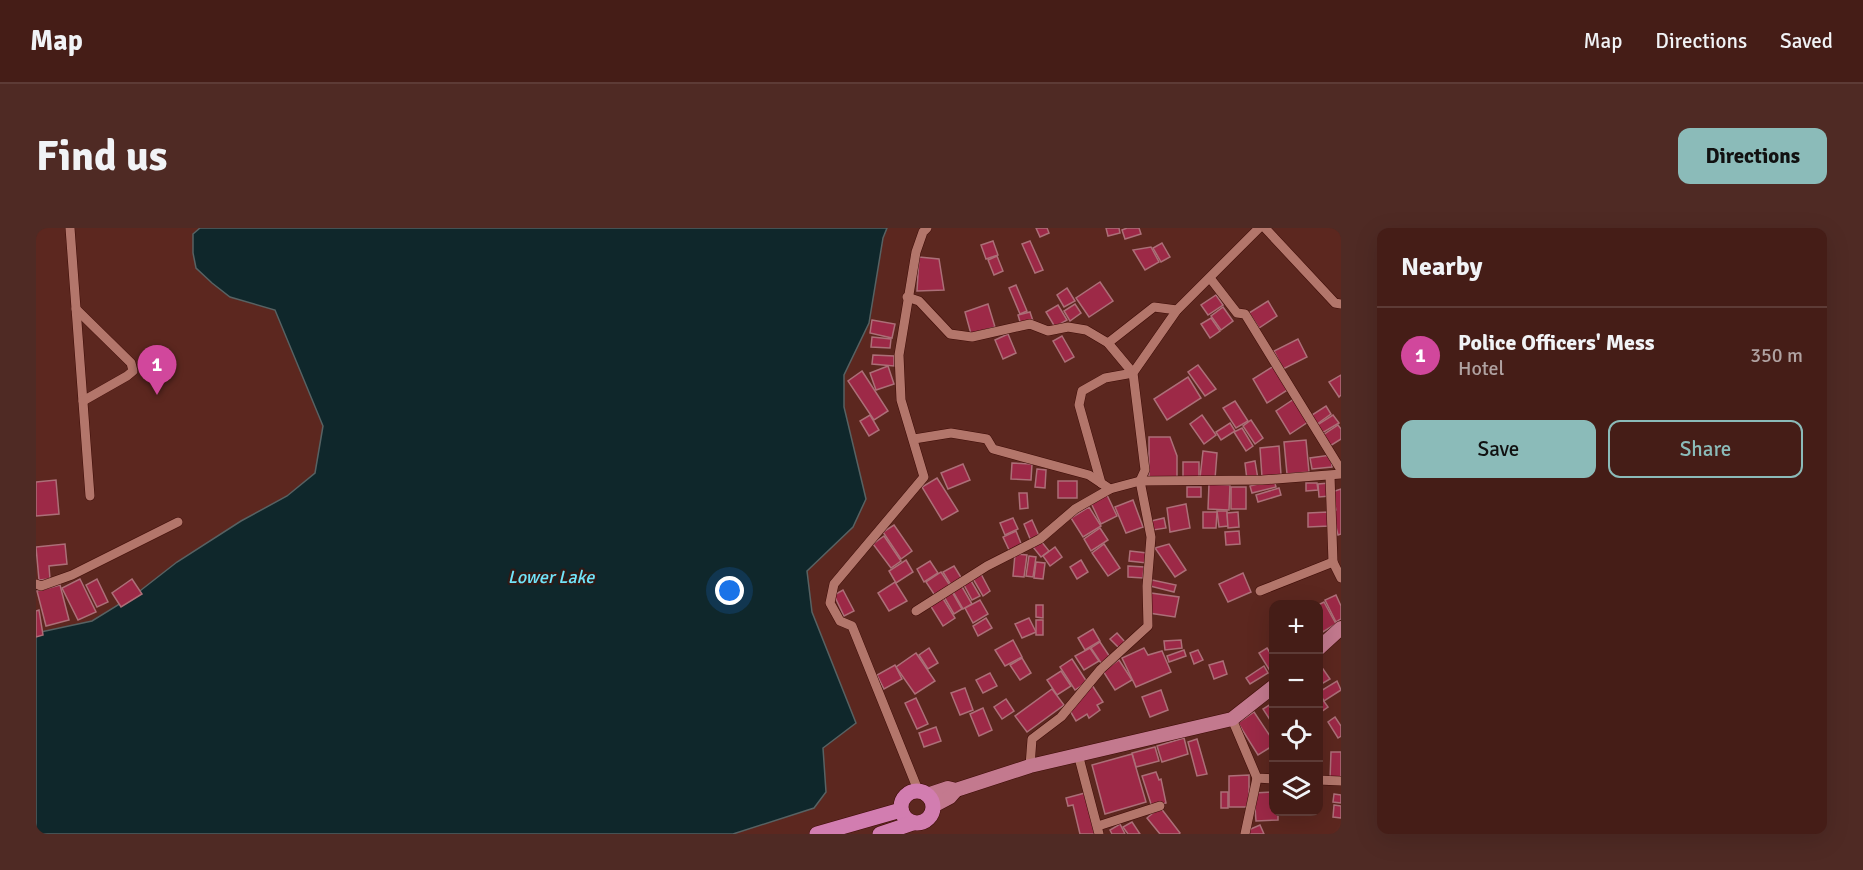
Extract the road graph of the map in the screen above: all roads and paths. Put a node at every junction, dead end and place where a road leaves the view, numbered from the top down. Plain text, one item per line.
1 (70, 228) edge
2 (927, 228) edge
3 (1259, 228) edge
4 (1265, 228) edge
5 (1210, 278) junction
6 (907, 297) junction
7 (1341, 304) edge
8 (76, 309) junction
9 (1177, 310) junction
10 (1108, 343) junction
11 (1133, 373) junction
12 (83, 401) junction
13 (914, 440) junction
14 (1341, 472) edge
15 (1330, 476) junction
16 (1140, 481) junction
17 (1101, 483) junction
18 (1110, 489) junction
19 (90, 496) dead end
20 (178, 522) dead end
21 (1333, 562) junction
22 (1341, 578) edge
23 (36, 584) edge
24 (1260, 591) dead end
25 (916, 611) dead end
26 (1341, 628) edge
27 (1323, 644) edge
28 (1269, 690) edge
29 (1232, 719) junction
30 (1078, 754) junction
31 (1030, 766) junction
32 (1257, 778) junction
33 (1269, 779) edge
34 (1323, 780) edge
35 (1341, 781) edge
36 (926, 797) junction
37 (1160, 806) dead end
38 (901, 810) junction
39 (921, 827) edge
40 (1099, 830) edge
41 (817, 834) edge
42 (880, 834) edge
43 (1245, 834) edge

1 - 8 street
2 - 6 street
3 - 5 street
4 - 7 street
5 - 9 street
5 - 14 street
6 - 10 street
6 - 13 street
8 - 12 street
8 - 12 street
9 - 10 street
9 - 11 street
10 - 11 street
11 - 16 street
11 - 17 street
12 - 19 street
13 - 17 street
13 - 36 street
14 - 15 street
15 - 16 street
15 - 21 street
16 - 18 street
16 - 31 street
17 - 18 street
18 - 25 street
20 - 23 street
21 - 22 street
21 - 24 street
26 - 27 main road
28 - 29 main road
29 - 30 main road
29 - 32 street
30 - 31 main road
30 - 40 street
31 - 36 main road
32 - 33 street
32 - 43 street
34 - 35 street
36 - 38 main road
36 - 39 main road
37 - 40 street
38 - 39 main road
38 - 41 main road
39 - 42 main road

